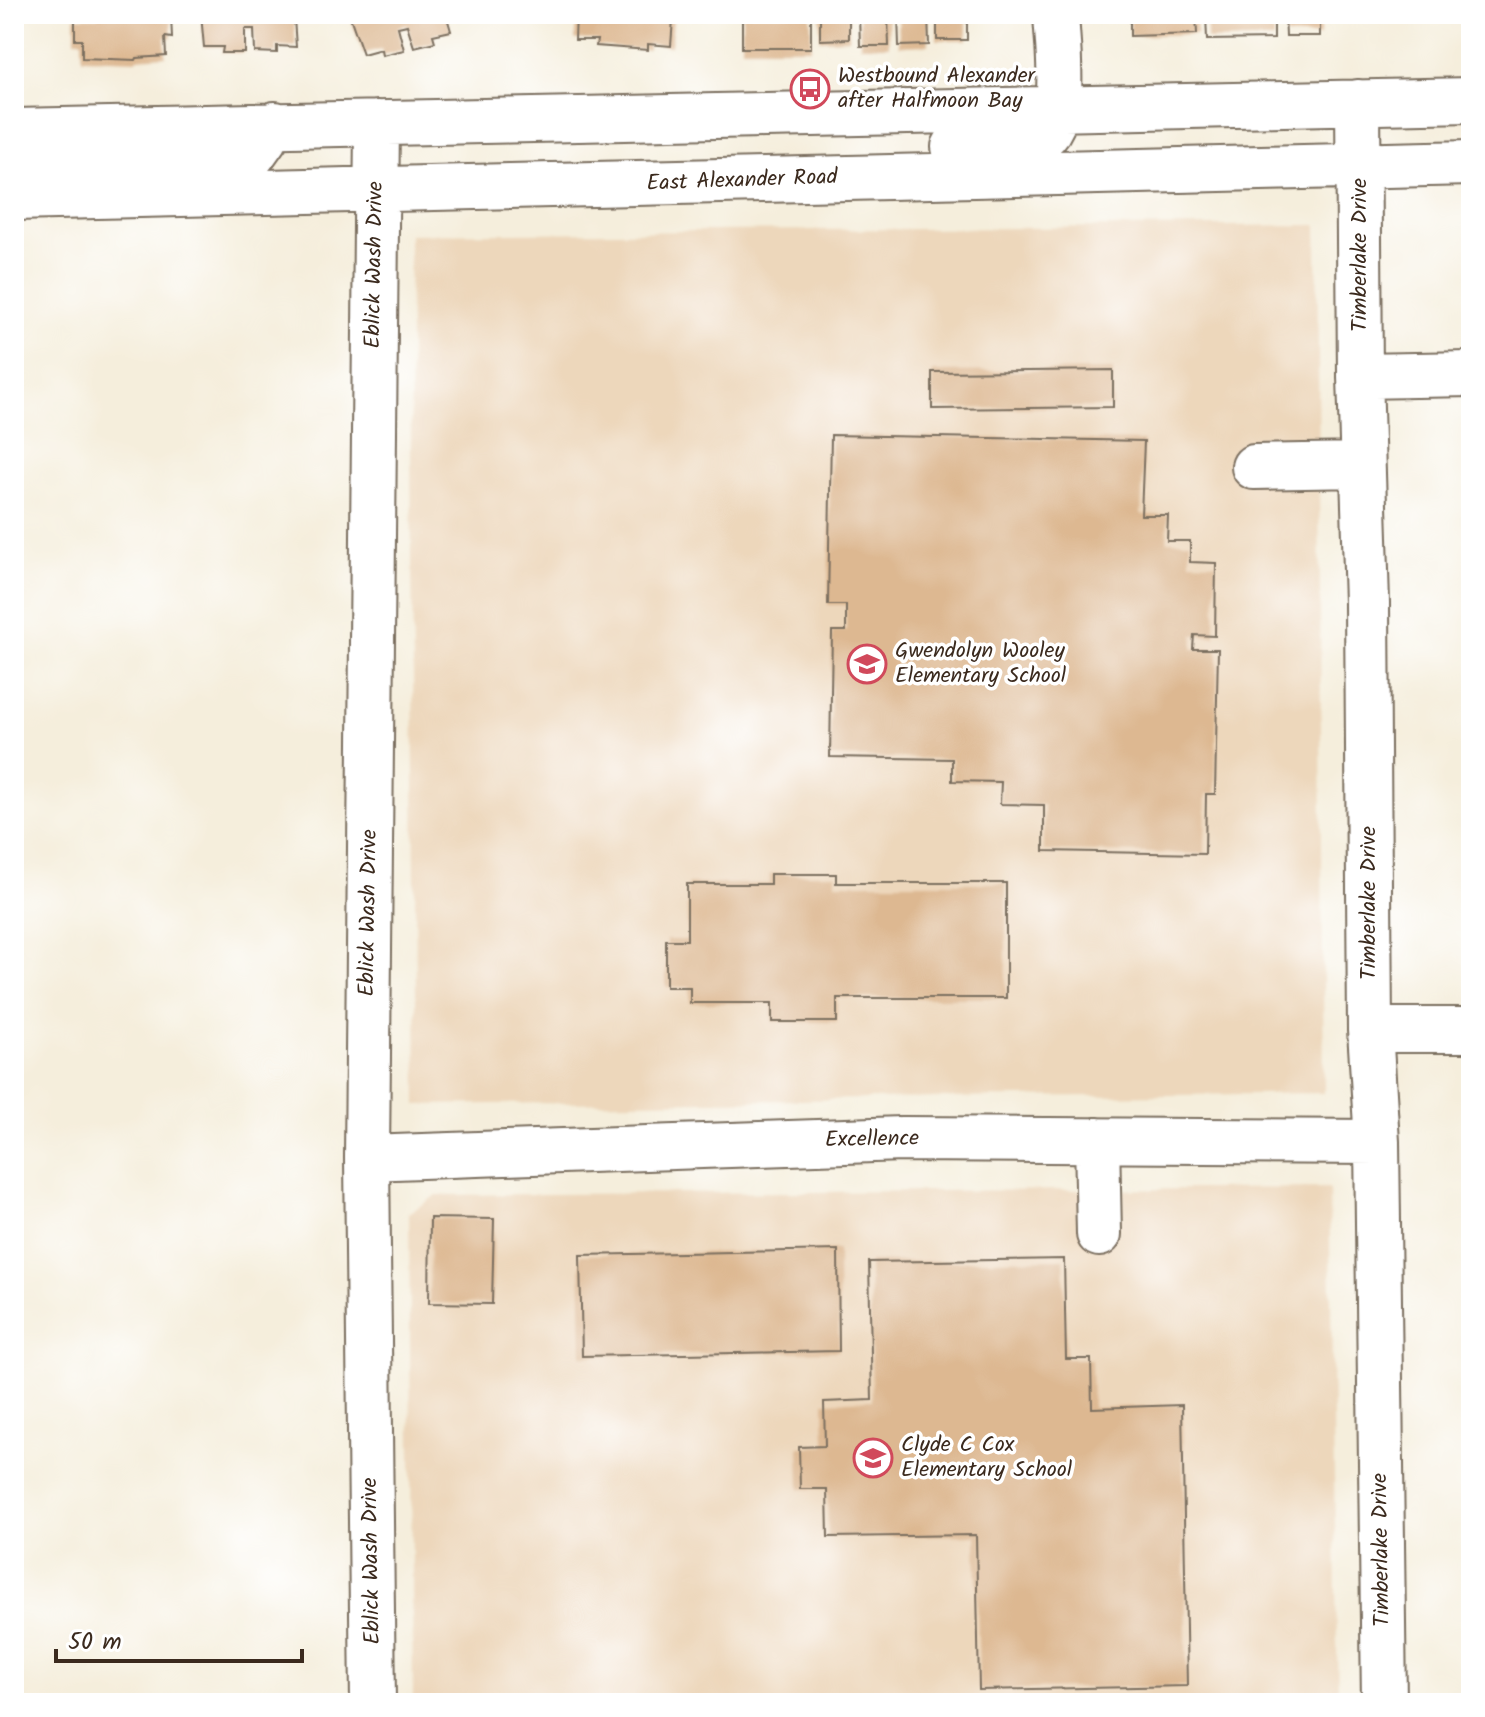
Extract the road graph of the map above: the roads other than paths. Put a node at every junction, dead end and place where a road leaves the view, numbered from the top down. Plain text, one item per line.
1 (1056, 14) edge
2 (1471, 100) edge
3 (1358, 102) junction
4 (1059, 107) junction
5 (377, 123) junction
6 (275, 124) junction
7 (14, 131) edge
8 (1471, 163) edge
9 (1360, 165) junction
10 (14, 173) edge
11 (808, 179) junction
12 (376, 190) junction
13 (14, 198) edge
14 (1471, 374) edge
15 (1360, 376) junction
16 (1362, 465) junction
17 (1254, 467) dead end
18 (1370, 1030) junction
19 (1471, 1030) edge
20 (1097, 1140) junction
21 (1377, 1142) junction
22 (367, 1158) junction
23 (1099, 1234) dead end
24 (373, 1703) edge
25 (1384, 1703) edge

1 - 4 street
2 - 3 street
3 - 4 street
3 - 9 street, Timberlake Drive
4 - 5 street
4 - 11 street
5 - 6 street
5 - 12 street, Eblick Wash Drive
6 - 7 street
6 - 10 street
8 - 9 street, East Alexander Road
9 - 11 street, East Alexander Road
9 - 15 street, Timberlake Drive
11 - 12 street, East Alexander Road
12 - 13 street, East Alexander Road
12 - 22 street, Eblick Wash Drive
14 - 15 street
15 - 16 street, Timberlake Drive
16 - 17 street
16 - 18 street, Timberlake Drive
18 - 19 street
18 - 21 street, Timberlake Drive
20 - 21 street, Excellence
20 - 22 street, Excellence
20 - 23 street
21 - 25 street, Timberlake Drive
22 - 24 street, Eblick Wash Drive

